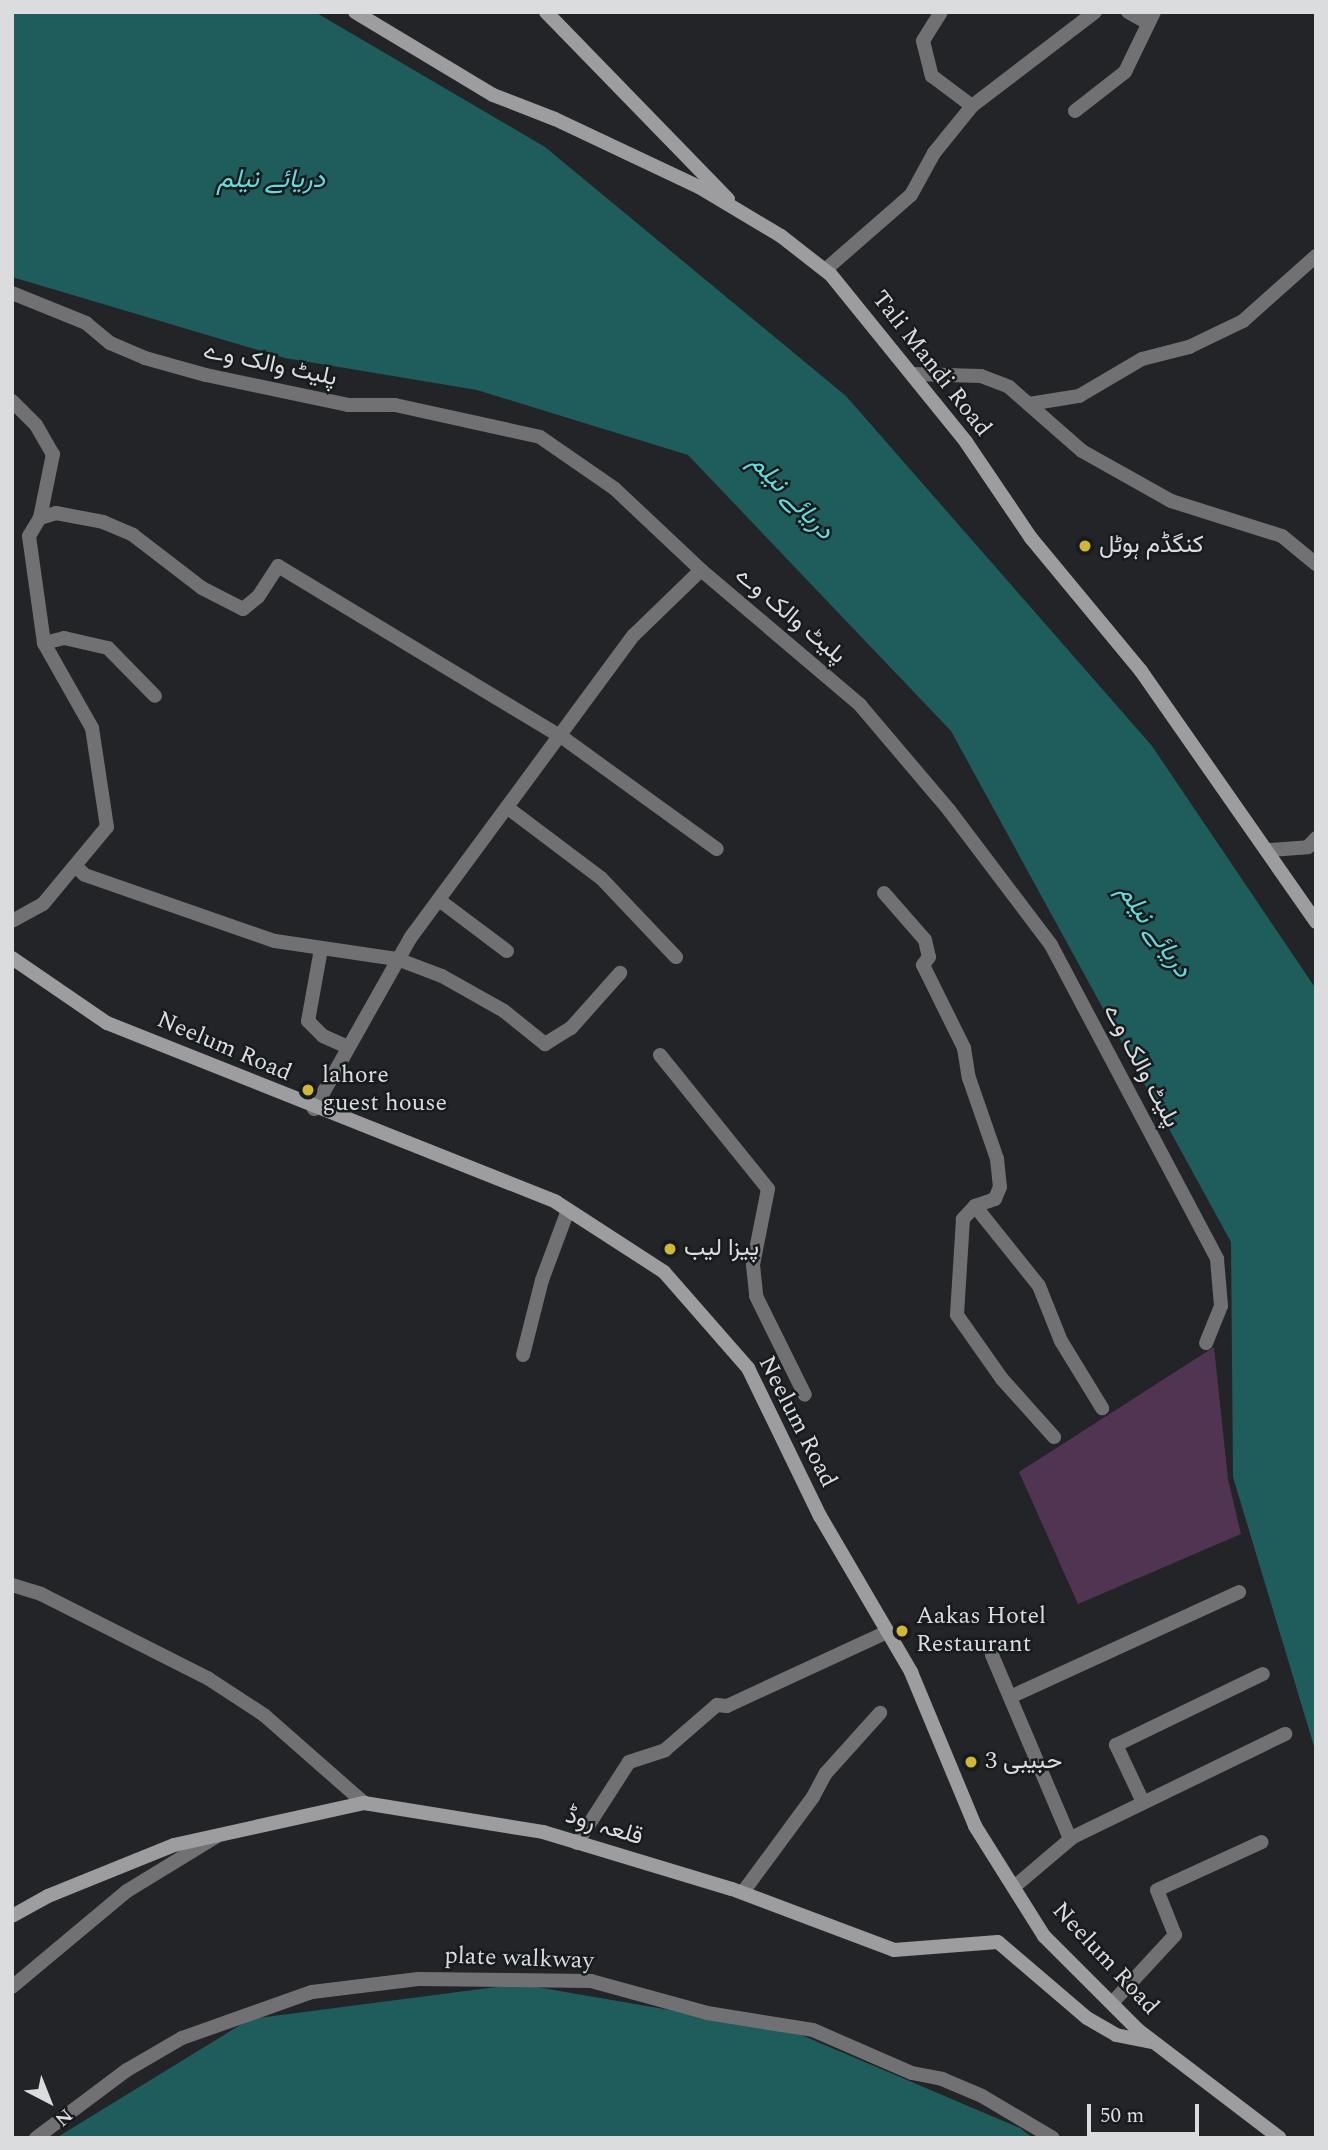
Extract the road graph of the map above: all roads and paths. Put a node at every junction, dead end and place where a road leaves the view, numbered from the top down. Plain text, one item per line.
1 (355, 12) edge
2 (546, 12) edge
3 (941, 12) edge
4 (1095, 12) edge
5 (1128, 12) edge
6 (1150, 17) edge
7 (972, 106) junction
8 (1075, 110) dead end
9 (741, 213) junction
10 (1316, 257) edge
11 (825, 270) junction
12 (12, 293) edge
13 (914, 374) junction
14 (12, 401) edge
15 (1029, 404) junction
16 (40, 519) junction
17 (1316, 564) edge
18 (701, 570) junction
19 (44, 643) junction
20 (155, 696) dead end
21 (562, 737) junction
22 (508, 808) junction
23 (1316, 838) edge
24 (717, 849) dead end
25 (1269, 850) junction
26 (75, 866) junction
27 (884, 893) dead end
28 (439, 900) junction
29 (12, 921) edge
30 (1316, 922) edge
31 (321, 949) junction
32 (507, 951) dead end
33 (676, 957) dead end
34 (12, 958) edge
35 (397, 959) junction
36 (620, 973) dead end
37 (348, 1047) junction
38 (660, 1055) dead end
39 (314, 1109) junction
40 (975, 1206) junction
41 (568, 1210) junction
42 (1206, 1343) dead end
43 (523, 1355) dead end
44 (805, 1395) dead end
45 (1102, 1408) dead end
46 (1054, 1437) dead end
47 (12, 1585) edge
48 (1240, 1592) dead end
49 (887, 1632) junction
50 (992, 1655) dead end
51 (1264, 1674) dead end
52 (1010, 1697) junction
53 (880, 1713) dead end
54 (1285, 1734) dead end
55 (1142, 1800) junction
56 (364, 1803) junction
57 (218, 1835) junction
58 (1070, 1839) junction
59 (1262, 1842) dead end
60 (577, 1843) junction
61 (1014, 1887) junction
62 (743, 1892) junction
63 (15, 1909) edge
64 (12, 1987) edge
65 (1112, 2003) junction
66 (1156, 2043) junction
67 (36, 2138) edge
68 (1053, 2138) edge
69 (1280, 2138) edge

1 - 9 street, Tali Mandi Road
2 - 9 street
3 - 7 street
4 - 7 street
5 - 6 street
6 - 8 street
7 - 11 street
9 - 11 street, Tali Mandi Road
10 - 15 street
11 - 13 street, Tali Mandi Road
12 - 18 street, پلیٹ والک وے
13 - 15 street
13 - 25 street, Tali Mandi Road
14 - 16 street
15 - 17 street
16 - 19 street
16 - 21 street
18 - 21 street
18 - 42 street, پلیٹ والک وے
19 - 20 street
19 - 26 street
21 - 22 street
21 - 24 street
22 - 28 street
22 - 33 street
23 - 25 street
25 - 30 street, Tali Mandi Road
26 - 29 street
26 - 31 street
27 - 40 street
28 - 32 street
28 - 35 street
31 - 35 street
31 - 37 street
34 - 39 street, Neelum Road
35 - 36 street
35 - 37 street
37 - 39 street
38 - 44 street
39 - 41 street, Neelum Road
40 - 45 street
40 - 46 street
41 - 43 street
41 - 49 street, Neelum Road
47 - 56 street
48 - 52 street
49 - 60 street
49 - 61 street, Neelum Road
50 - 52 street
51 - 55 street
52 - 58 street
53 - 62 street
54 - 55 street
55 - 58 street
56 - 57 street, قلعہ روڈ
56 - 60 street, قلعہ روڈ
57 - 63 street, قلعہ روڈ
57 - 64 street
58 - 61 street
59 - 65 street
60 - 62 street, قلعہ روڈ
61 - 65 street, Neelum Road
62 - 66 street, قلعہ روڈ
65 - 66 street, Neelum Road
66 - 69 street, Neelum Road
67 - 68 street, plate walkway

